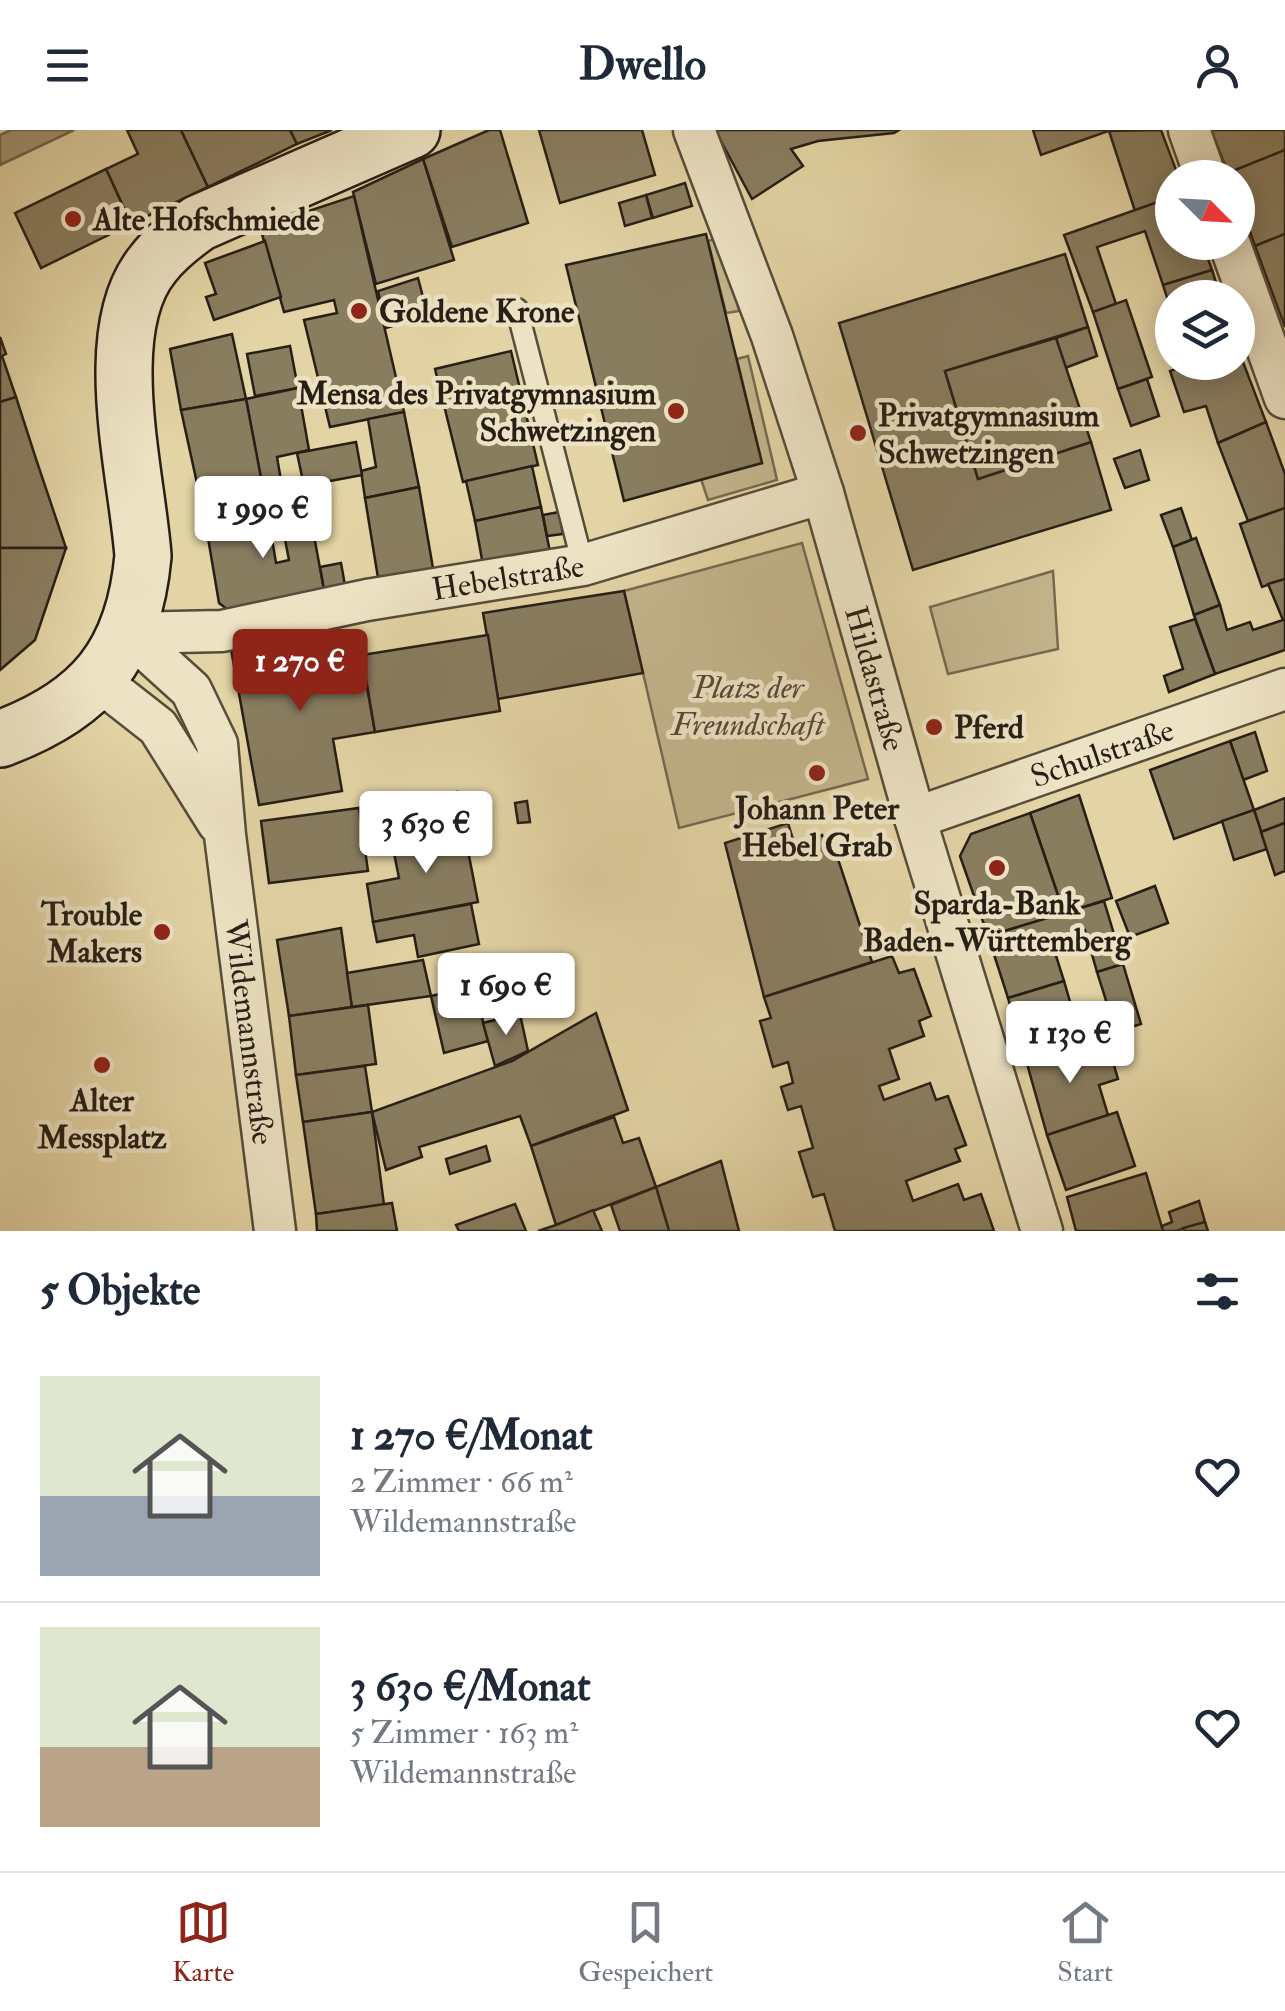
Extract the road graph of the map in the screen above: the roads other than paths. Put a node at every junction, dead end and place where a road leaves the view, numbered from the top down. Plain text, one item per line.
1 (412, 130) edge
2 (694, 130) edge
3 (1189, 130) edge
4 (1200, 160) edge
5 (1235, 260) edge
6 (518, 309) dead end
7 (1285, 398) edge
8 (823, 493) junction
9 (584, 565) junction
10 (128, 634) junction
11 (98, 680) junction
12 (1285, 688) edge
13 (0, 739) edge
14 (916, 818) junction
15 (225, 835) junction
16 (275, 1231) edge
17 (1042, 1231) edge

1 - 10 street
2 - 8 street, Hildastraße
3 - 4 street
5 - 7 street
6 - 9 lane
8 - 9 street, Hebelstraße
8 - 14 street, Hildastraße
9 - 10 street, Hebelstraße
10 - 11 street
10 - 15 street, Wildemannstraße
11 - 13 street
11 - 15 street, Wildemannstraße
12 - 14 street, Schulstraße
14 - 17 street, Hildastraße
15 - 16 street, Wildemannstraße

